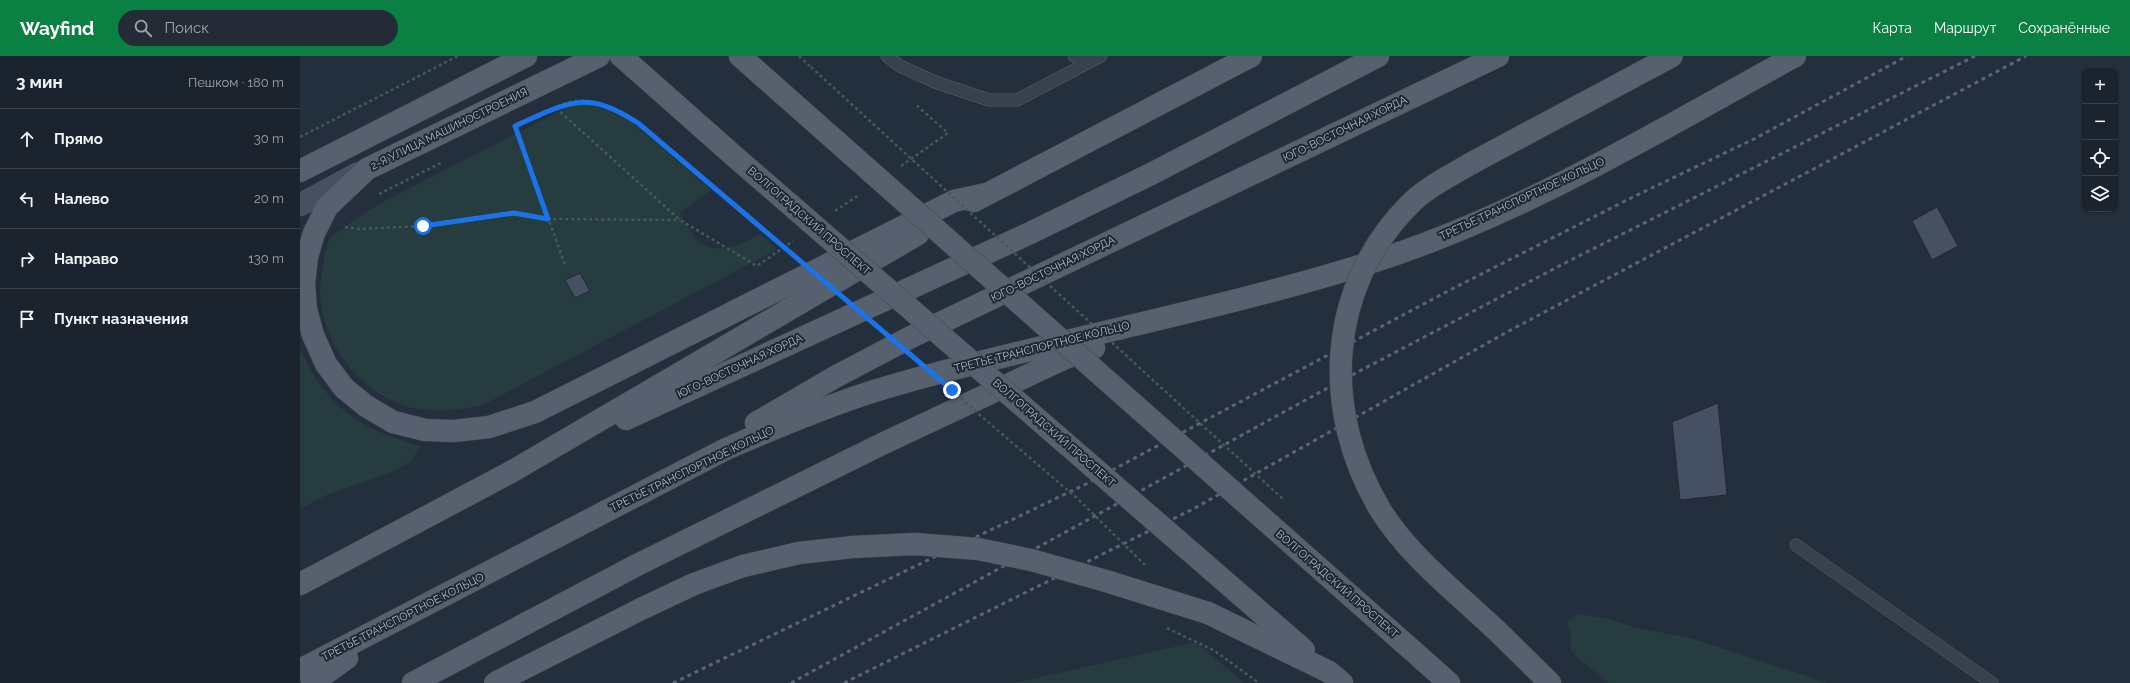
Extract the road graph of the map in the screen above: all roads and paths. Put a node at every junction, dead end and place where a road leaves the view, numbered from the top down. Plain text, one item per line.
1 (458, 56) edge
2 (526, 56) edge
3 (599, 56) edge
4 (621, 56) edge
5 (740, 56) edge
6 (799, 56) edge
7 (887, 56) edge
8 (1074, 56) edge
9 (1236, 56) edge
10 (1251, 56) edge
11 (1378, 56) edge
12 (1498, 56) edge
13 (1672, 56) edge
14 (1795, 56) edge
15 (1095, 59) edge
16 (1195, 84) junction
17 (915, 104) dead end
18 (556, 108) junction
19 (536, 117) dead end
20 (522, 123) dead end
21 (515, 126) junction
22 (508, 130) dead end
23 (948, 133) dead end
24 (300, 137) edge
25 (446, 160) dead end
26 (367, 169) junction
27 (300, 171) edge
28 (986, 194) junction
29 (377, 195) dead end
30 (300, 205) edge
31 (548, 219) junction
32 (338, 226) dead end
33 (565, 266) dead end
34 (1291, 286) junction
35 (510, 472) junction
36 (619, 504) junction
37 (1287, 504) dead end
38 (1796, 545) dead end
39 (1151, 572) dead end
40 (300, 584) edge
41 (410, 614) junction
42 (1166, 628) dead end
43 (300, 670) edge
44 (1336, 677) edge
45 (312, 683) edge
46 (413, 683) edge
47 (495, 683) edge
48 (1259, 683) edge
49 (1449, 683) edge
50 (1550, 683) edge
51 (1992, 683) edge

1 - 24 path
2 - 27 main road
3 - 26 main road, 2-Я УЛИЦА МАШИНОСТРОЕНИЯ
4 - 44 main road, ВОЛГОГРАДСКИЙ ПРОСПЕКТ, bridge
5 - 49 main road, ВОЛГОГРАДСКИЙ ПРОСПЕКТ, bridge
6 - 37 path, bridge
7 - 15 lane
8 - 15 lane
9 - 16 main road
10 - 16 main road
11 - 35 main road, ЮГО-ВОСТОЧНАЯ ХОРДА
12 - 36 main road, ЮГО-ВОСТОЧНАЯ ХОРДА
13 - 50 main road, bridge
14 - 34 main road, ТРЕТЬЕ ТРАНСПОРТНОЕ КОЛЬЦО
16 - 28 main road
17 - 23 path
18 - 19 path
18 - 31 path
18 - 39 path, bridge
20 - 21 path
21 - 22 path
21 - 31 path
25 - 29 path
26 - 28 main road
26 - 30 main road, 2-Я УЛИЦА МАШИНОСТРОЕНИЯ
28 - 35 main road
31 - 32 path
31 - 33 path
34 - 36 main road, ТРЕТЬЕ ТРАНСПОРТНОЕ КОЛЬЦО
34 - 46 main road
35 - 40 main road
36 - 41 main road, ТРЕТЬЕ ТРАНСПОРТНОЕ КОЛЬЦО
38 - 51 lane
41 - 43 main road, ТРЕТЬЕ ТРАНСПОРТНОЕ КОЛЬЦО
41 - 45 main road
42 - 48 path
44 - 47 main road, bridge

